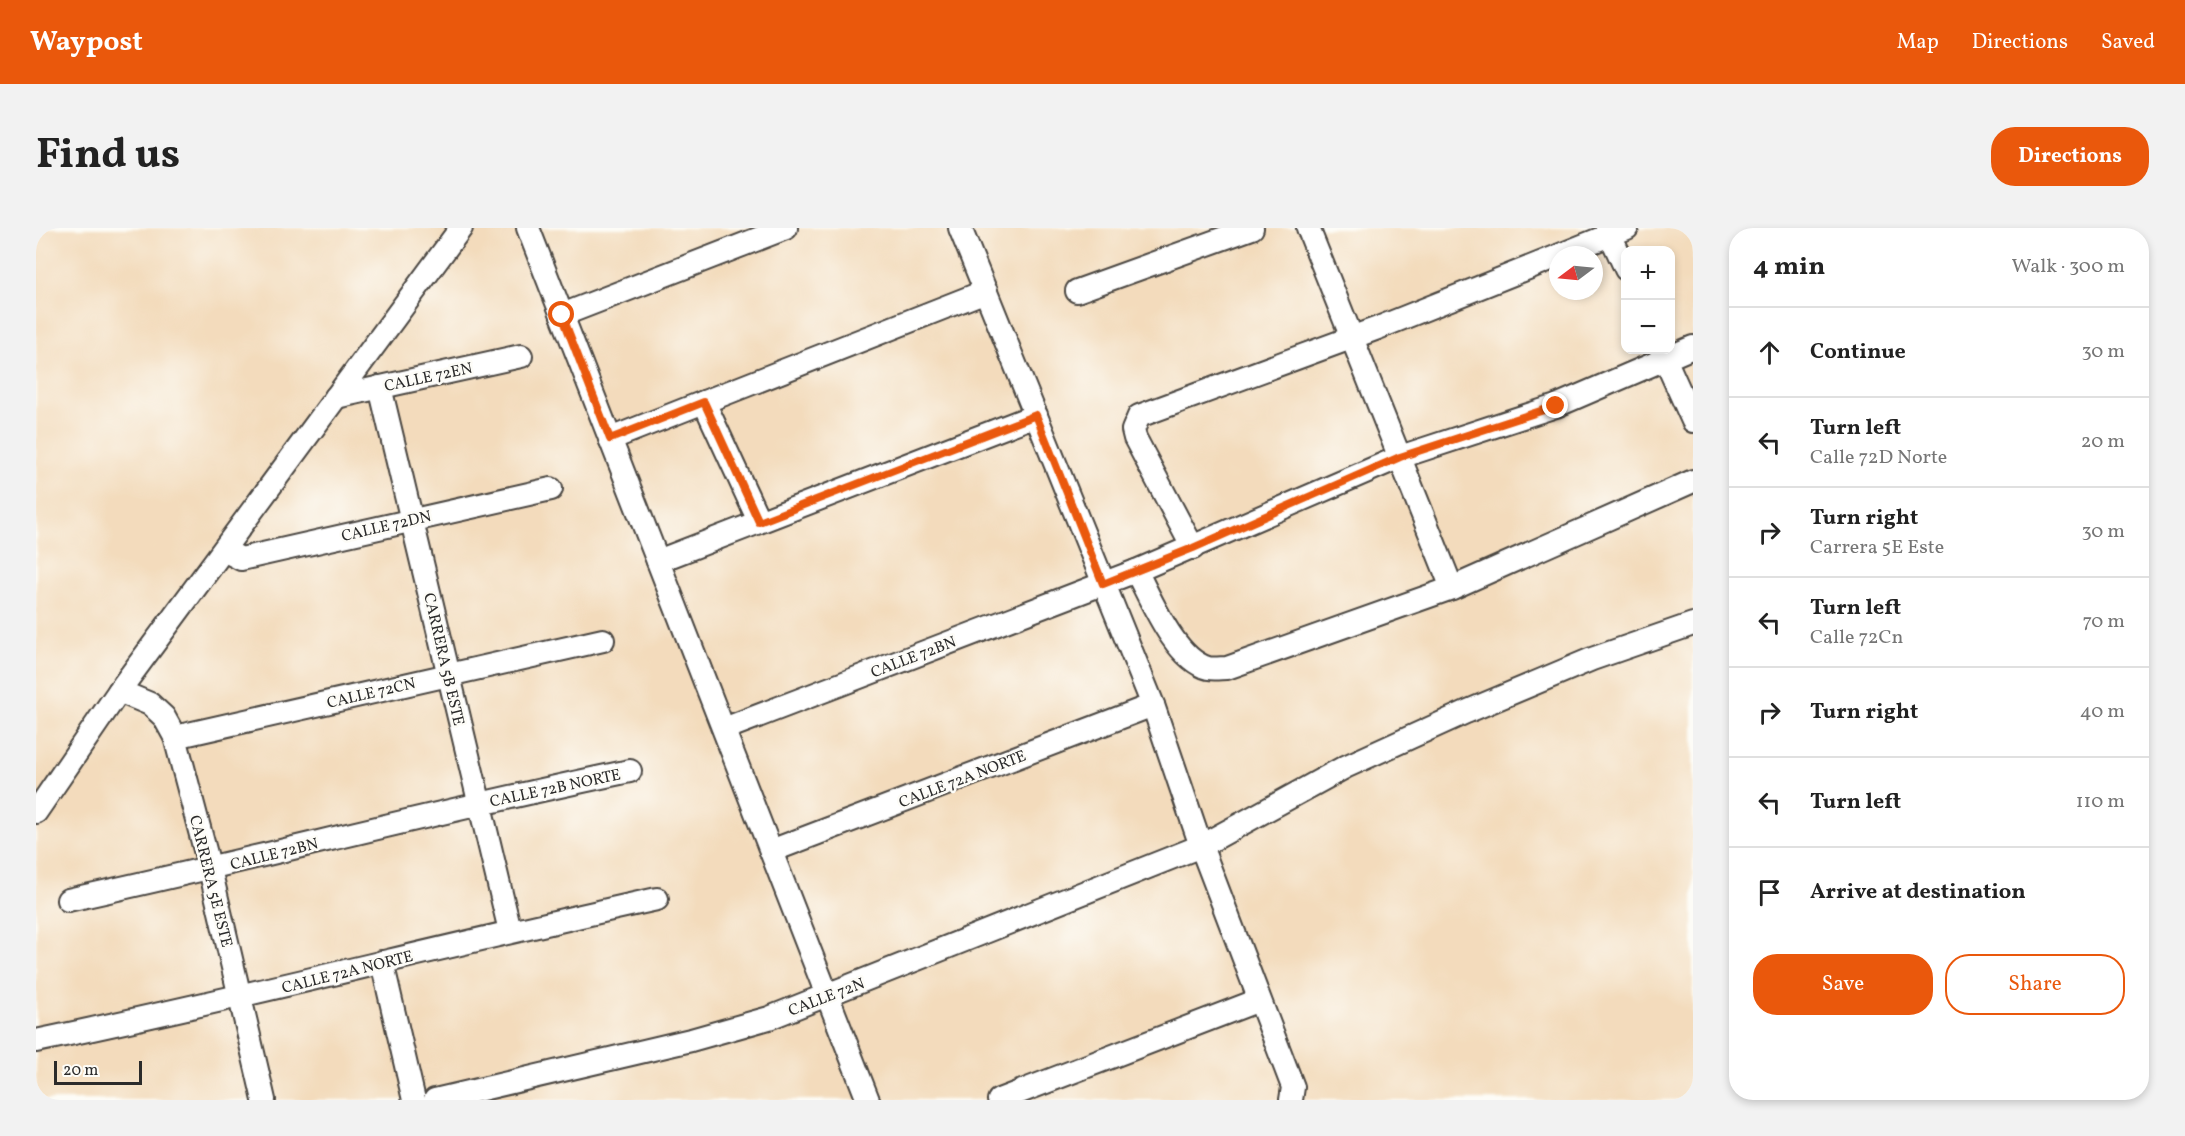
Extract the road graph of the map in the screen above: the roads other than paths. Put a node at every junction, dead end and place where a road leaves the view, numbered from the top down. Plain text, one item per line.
1 (461, 228) edge
2 (528, 228) edge
3 (786, 228) edge
4 (960, 228) edge
5 (1252, 228) edge
6 (1308, 228) edge
7 (1615, 230) edge
8 (1579, 246) edge
9 (1621, 251) edge
10 (1549, 259) edge
11 (986, 291) junction
12 (1077, 291) dead end
13 (562, 315) junction
14 (1352, 338) junction
15 (1693, 346) edge
16 (1675, 351) edge
17 (1663, 354) edge
18 (521, 356) dead end
19 (380, 387) junction
20 (336, 397) junction
21 (704, 402) junction
22 (1036, 415) junction
23 (1693, 421) edge
24 (610, 439) junction
25 (1400, 457) junction
26 (1693, 481) edge
27 (551, 489) dead end
28 (412, 518) junction
29 (759, 522) junction
30 (1193, 548) junction
31 (224, 550) junction
32 (658, 561) junction
33 (1136, 571) junction
34 (1103, 584) junction
35 (1452, 588) junction
36 (1693, 624) edge
37 (603, 640) dead end
38 (448, 674) junction
39 (119, 691) junction
40 (1153, 705) junction
41 (724, 729) junction
42 (175, 737) junction
43 (630, 771) dead end
44 (479, 802) junction
45 (36, 812) edge
46 (1201, 846) junction
47 (771, 851) junction
48 (210, 869) junction
49 (657, 899) dead end
50 (68, 900) dead end
51 (510, 931) junction
52 (382, 962) junction
53 (828, 996) junction
54 (240, 997) junction
55 (1259, 1000) junction
56 (36, 1041) edge
57 (264, 1100) edge
58 (414, 1100) edge
59 (435, 1100) edge
60 (868, 1100) edge
61 (999, 1100) edge
62 (1291, 1100) edge

1 - 20 street
2 - 13 street
3 - 13 street
4 - 11 street
5 - 12 street
6 - 14 street
7 - 8 street
7 - 9 street
10 - 14 street
11 - 21 street
11 - 22 street
13 - 24 street
14 - 25 street
14 - 30 street
15 - 16 street, CALLE 72BN
17 - 23 street
17 - 25 street, CALLE 72BN
18 - 19 street, CALLE 72EN
19 - 20 street, CALLE 72EN
19 - 28 street, CARRERA 5B ESTE
20 - 31 street
21 - 24 street
21 - 29 street
22 - 29 street
22 - 34 street
24 - 32 street
25 - 30 street, CALLE 72BN
25 - 35 street
26 - 35 street
27 - 28 street, CALLE 72DN
28 - 31 street, CALLE 72DN
28 - 38 street, CARRERA 5B ESTE
29 - 32 street
30 - 33 street, CALLE 72BN
31 - 39 street
32 - 41 street
33 - 34 street, CALLE 72BN
33 - 35 street
34 - 40 street
34 - 41 street, CALLE 72BN
36 - 46 street, CALLE 72N
37 - 38 street, CALLE 72CN
38 - 42 street, CALLE 72CN
38 - 44 street, CARRERA 5B ESTE
39 - 42 street, CARRERA 5E ESTE
39 - 45 street
40 - 46 street
40 - 47 street, CALLE 72A NORTE
41 - 47 street
42 - 48 street, CARRERA 5E ESTE
43 - 44 street, CALLE 72B NORTE
44 - 48 street, CALLE 72BN
44 - 51 street, CARRERA 5B ESTE
46 - 53 street, CALLE 72N
46 - 55 street
47 - 53 street
48 - 50 street, CALLE 72BN
48 - 54 street, CARRERA 5E ESTE
49 - 51 street, CALLE 72A NORTE
51 - 52 street, CALLE 72A NORTE
52 - 54 street, CALLE 72A NORTE
52 - 58 street
53 - 59 street, CALLE 72N
53 - 60 street
54 - 56 street, CALLE 72A NORTE
54 - 57 street, CARRERA 5E ESTE
55 - 61 street
55 - 62 street

